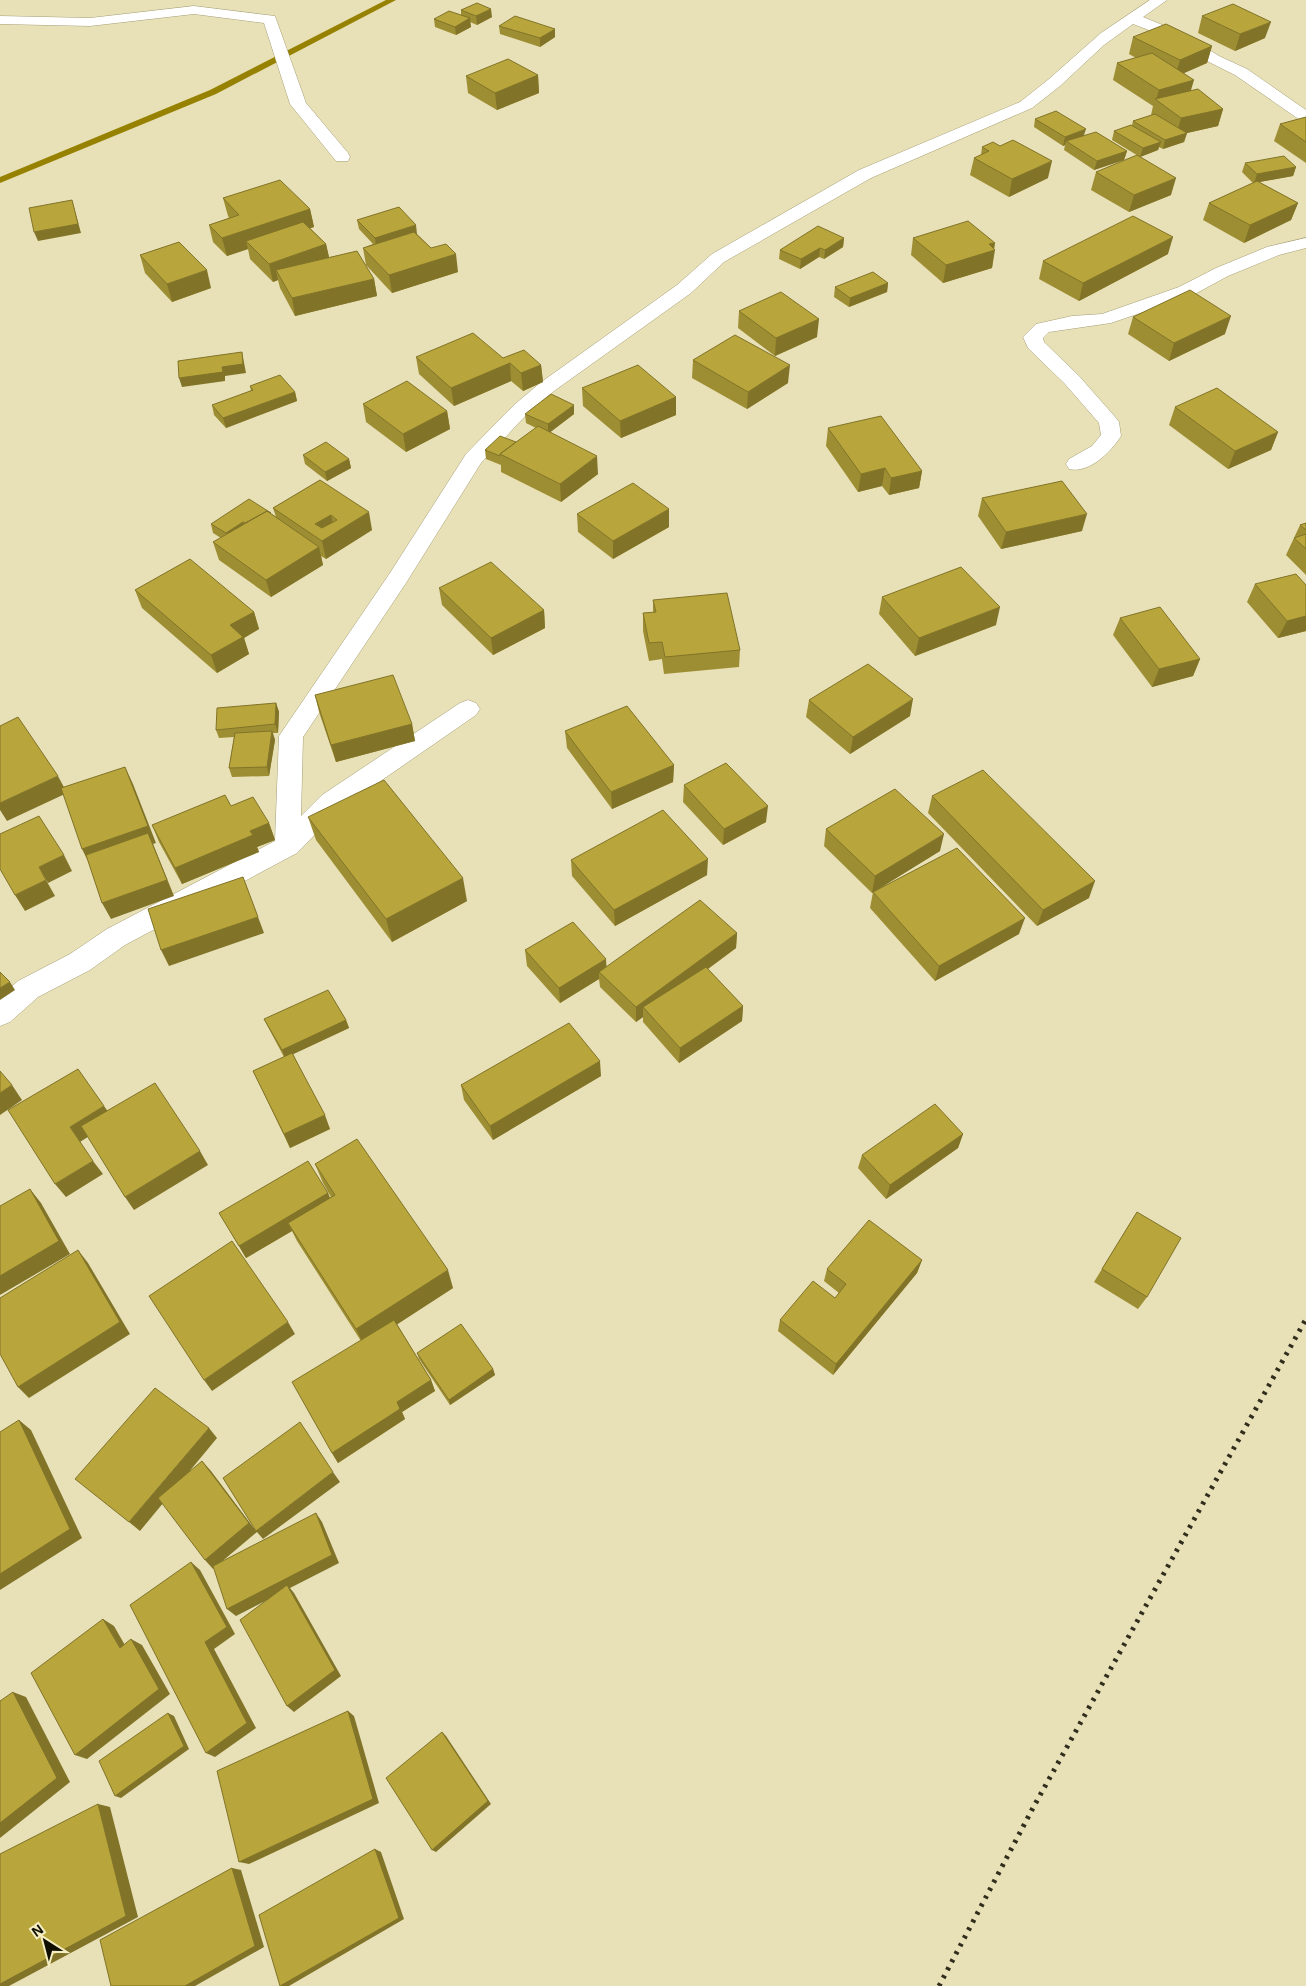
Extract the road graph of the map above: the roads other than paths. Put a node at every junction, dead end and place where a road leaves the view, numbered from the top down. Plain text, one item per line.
1 (1160, 0) edge
2 (1132, 18) junction
3 (0, 20) edge
4 (1306, 117) edge
5 (342, 157) dead end
6 (1306, 242) edge
7 (1076, 464) dead end
8 (468, 709) dead end
9 (288, 846) junction
10 (0, 1014) edge

1 - 2 street
2 - 4 street
2 - 9 street
3 - 5 street
6 - 7 street
8 - 9 street
9 - 10 street

